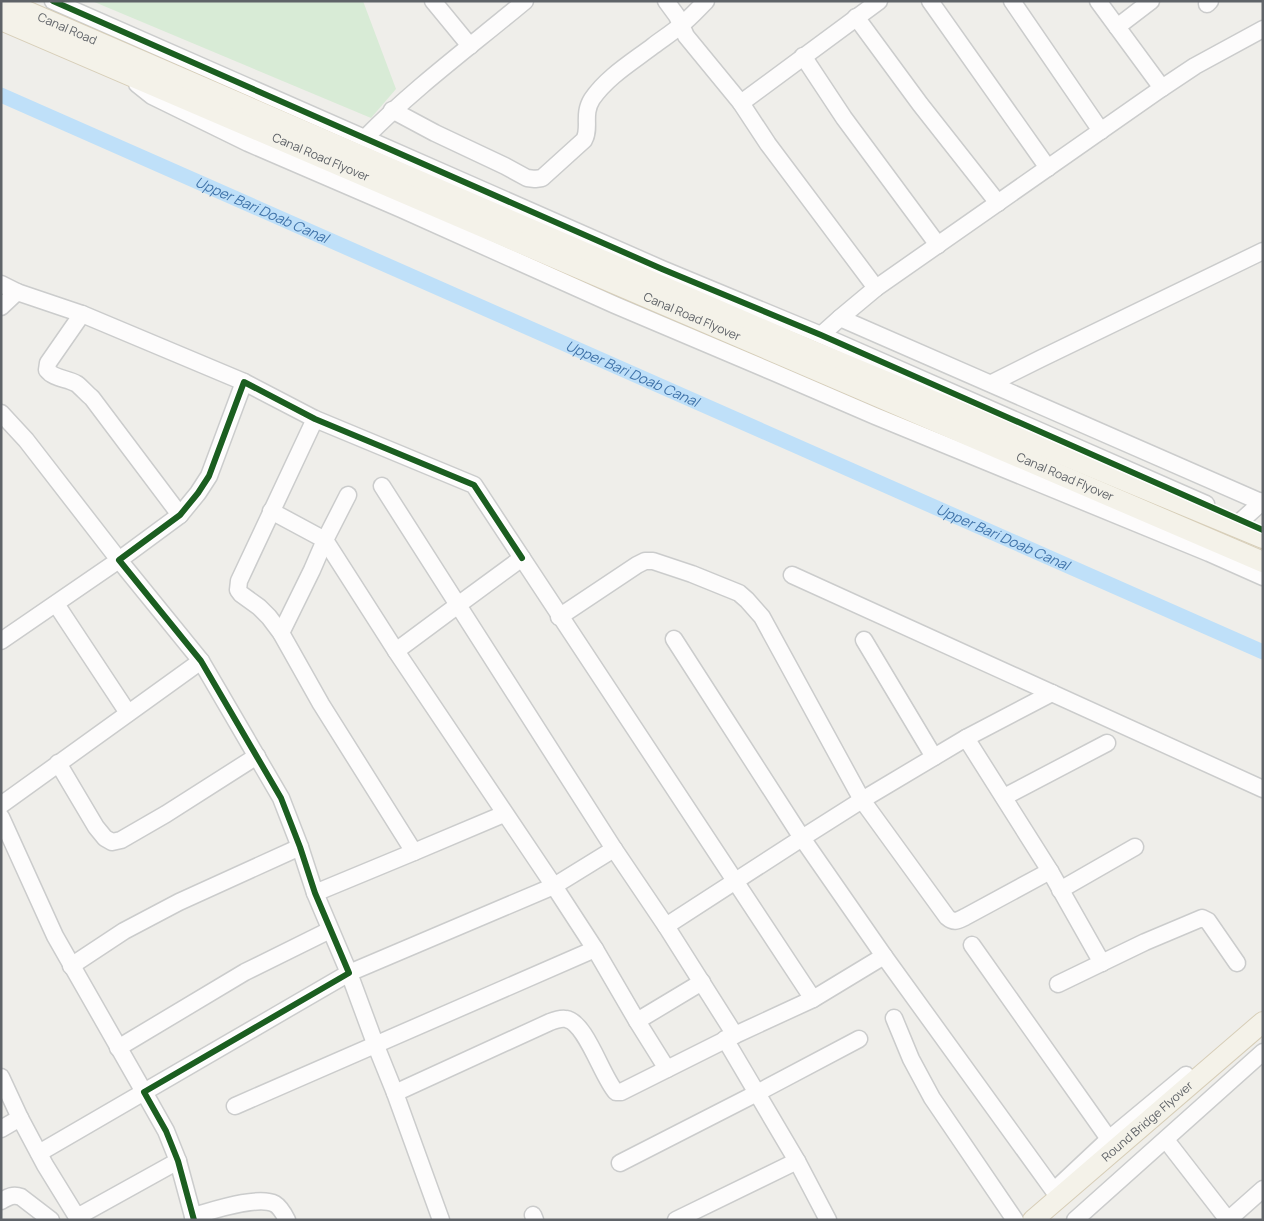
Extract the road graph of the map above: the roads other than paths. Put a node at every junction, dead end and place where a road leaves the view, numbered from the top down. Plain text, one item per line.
1 (3, 1) edge
2 (53, 1) edge
3 (525, 1) edge
4 (666, 1) edge
5 (706, 1) edge
6 (879, 1) edge
7 (930, 1) edge
8 (1012, 1) edge
9 (1098, 1) edge
10 (1151, 1) edge
11 (435, 2) edge
12 (856, 17) junction
13 (1, 20) edge
14 (680, 26) junction
15 (1117, 27) junction
16 (1263, 29) edge
17 (470, 46) junction
18 (803, 56) junction
19 (183, 58) junction
20 (126, 64) junction
21 (1162, 88) junction
22 (741, 103) junction
23 (392, 110) junction
24 (1101, 131) junction
25 (363, 157) junction
26 (1048, 168) junction
27 (998, 203) junction
28 (938, 245) junction
29 (1263, 251) edge
30 (1, 284) edge
31 (876, 288) junction
32 (17, 292) junction
33 (1, 307) edge
34 (82, 314) junction
35 (840, 318) junction
36 (821, 335) junction
37 (244, 382) junction
38 (992, 384) junction
39 (1, 413) edge
40 (315, 419) junction
41 (382, 486) dead end
42 (348, 495) dead end
43 (1262, 502) edge
44 (271, 511) junction
45 (180, 515) junction
46 (1242, 520) junction
47 (1263, 530) edge
48 (1263, 538) edge
49 (325, 540) junction
50 (522, 558) junction
51 (119, 560) junction
52 (1263, 562) edge
53 (792, 575) dead end
54 (1263, 577) edge
55 (56, 604) junction
56 (458, 604) junction
57 (559, 616) junction
58 (281, 633) junction
59 (674, 639) dead end
60 (864, 640) dead end
61 (1, 641) edge
62 (396, 651) junction
63 (201, 661) junction
64 (1052, 693) junction
65 (128, 714) junction
66 (966, 738) junction
67 (1107, 743) dead end
68 (257, 756) junction
69 (934, 757) junction
70 (58, 764) junction
71 (1263, 789) edge
72 (1004, 797) junction
73 (862, 800) junction
74 (1, 805) edge
75 (504, 814) junction
76 (1, 817) edge
77 (802, 838) junction
78 (300, 846) junction
79 (1135, 847) dead end
80 (614, 849) junction
81 (414, 852) junction
82 (1050, 871) junction
83 (735, 882) junction
84 (554, 886) junction
85 (1060, 890) junction
86 (316, 893) junction
87 (666, 926) junction
88 (330, 930) junction
89 (972, 945) dead end
90 (595, 949) junction
91 (884, 956) junction
92 (1102, 963) junction
93 (1237, 963) dead end
94 (72, 966) junction
95 (349, 973) junction
96 (702, 982) junction
97 (1058, 984) dead end
98 (812, 999) junction
99 (1263, 1011) edge
100 (894, 1018) dead end
101 (637, 1021) junction
102 (1263, 1022) edge
103 (730, 1037) junction
104 (1263, 1038) edge
105 (859, 1039) dead end
106 (376, 1046) junction
107 (118, 1048) junction
108 (1263, 1052) edge
109 (667, 1069) junction
110 (1, 1077) edge
111 (144, 1092) junction
112 (757, 1093) junction
113 (395, 1094) junction
114 (235, 1106) dead end
115 (20, 1118) junction
116 (1, 1129) edge
117 (1108, 1139) junction
118 (1166, 1140) junction
119 (39, 1153) junction
120 (178, 1161) junction
121 (797, 1161) junction
122 (620, 1163) dead end
123 (1263, 1189) edge
124 (1054, 1191) junction
125 (1, 1201) edge
126 (73, 1218) edge
127 (194, 1218) edge
128 (51, 1220) edge
129 (286, 1220) edge
130 (441, 1220) edge
131 (676, 1220) edge
132 (828, 1220) edge
133 (1015, 1220) edge
134 (1020, 1220) edge
135 (1033, 1220) edge
136 (1050, 1220) edge
137 (1075, 1220) edge
138 (1228, 1220) edge

1 - 20 main road, Canal Road
2 - 19 street
3 - 17 street
4 - 14 street
5 - 14 street
6 - 12 street
7 - 26 street
8 - 24 street
9 - 15 street
10 - 15 street
11 - 17 street
12 - 18 street
12 - 27 street
13 - 20 main road, Canal Road
14 - 22 street
14 - 23 street
15 - 21 street
16 - 21 street
17 - 23 street
18 - 22 street
18 - 28 street
19 - 20 street
19 - 25 street
20 - 25 main road, Canal Road Flyover
20 - 54 street
21 - 24 street
22 - 31 street
23 - 25 street
24 - 26 street
25 - 36 street
25 - 48 main road, Canal Road Flyover
25 - 52 main road, Canal Road Flyover
26 - 27 street
27 - 28 street
28 - 31 street
29 - 38 street
30 - 32 street
31 - 35 street
32 - 33 street
32 - 34 street
34 - 37 street
34 - 45 street
35 - 36 street
35 - 38 street
36 - 46 street
37 - 40 street
37 - 45 street
38 - 43 street
39 - 51 street
40 - 44 street
40 - 50 street
41 - 56 street
42 - 49 street
43 - 46 street
44 - 49 street
44 - 58 street
45 - 51 street
46 - 47 street
49 - 58 street
49 - 62 street
50 - 56 street
50 - 57 street
51 - 55 street
51 - 63 street
53 - 64 street
55 - 61 street
55 - 65 street
56 - 62 street
56 - 80 street
57 - 73 street
57 - 83 street
58 - 81 street
59 - 77 street
60 - 69 street
62 - 75 street
63 - 65 street
63 - 68 street
64 - 66 street
64 - 71 street
65 - 70 street
66 - 69 street
66 - 72 street
67 - 72 street
68 - 70 street
68 - 78 street
69 - 73 street
70 - 74 street
72 - 82 street
73 - 77 street
73 - 82 street
75 - 81 street
75 - 84 street
76 - 94 street
77 - 83 street
77 - 91 street
78 - 86 street
78 - 94 street
79 - 85 street
80 - 84 street
80 - 87 street
81 - 86 street
82 - 85 street
83 - 87 street
83 - 98 street
84 - 90 street
84 - 95 street
85 - 92 street
86 - 88 street
87 - 96 street
88 - 95 street
88 - 107 street
89 - 117 street
90 - 101 street
90 - 106 street
91 - 98 street
91 - 124 street
92 - 93 street
92 - 97 street
94 - 107 street
95 - 106 street
95 - 111 street
96 - 101 street
96 - 103 street
98 - 103 street
99 - 117 street
100 - 133 street
101 - 109 street
102 - 135 main road, Round Bridge Flyover
103 - 109 street
103 - 112 street
104 - 136 main road, Round Bridge Flyover
105 - 112 street
106 - 113 street
106 - 114 street
107 - 111 street
108 - 118 street
109 - 113 street
110 - 115 street
111 - 119 street
111 - 120 street
112 - 121 street
112 - 122 street
113 - 130 street
115 - 116 street
115 - 119 street
117 - 124 street
118 - 137 street
118 - 138 street
119 - 126 street
120 - 126 street
120 - 127 street
121 - 131 street
121 - 132 street
123 - 138 street
124 - 134 street
125 - 128 street
127 - 129 street

